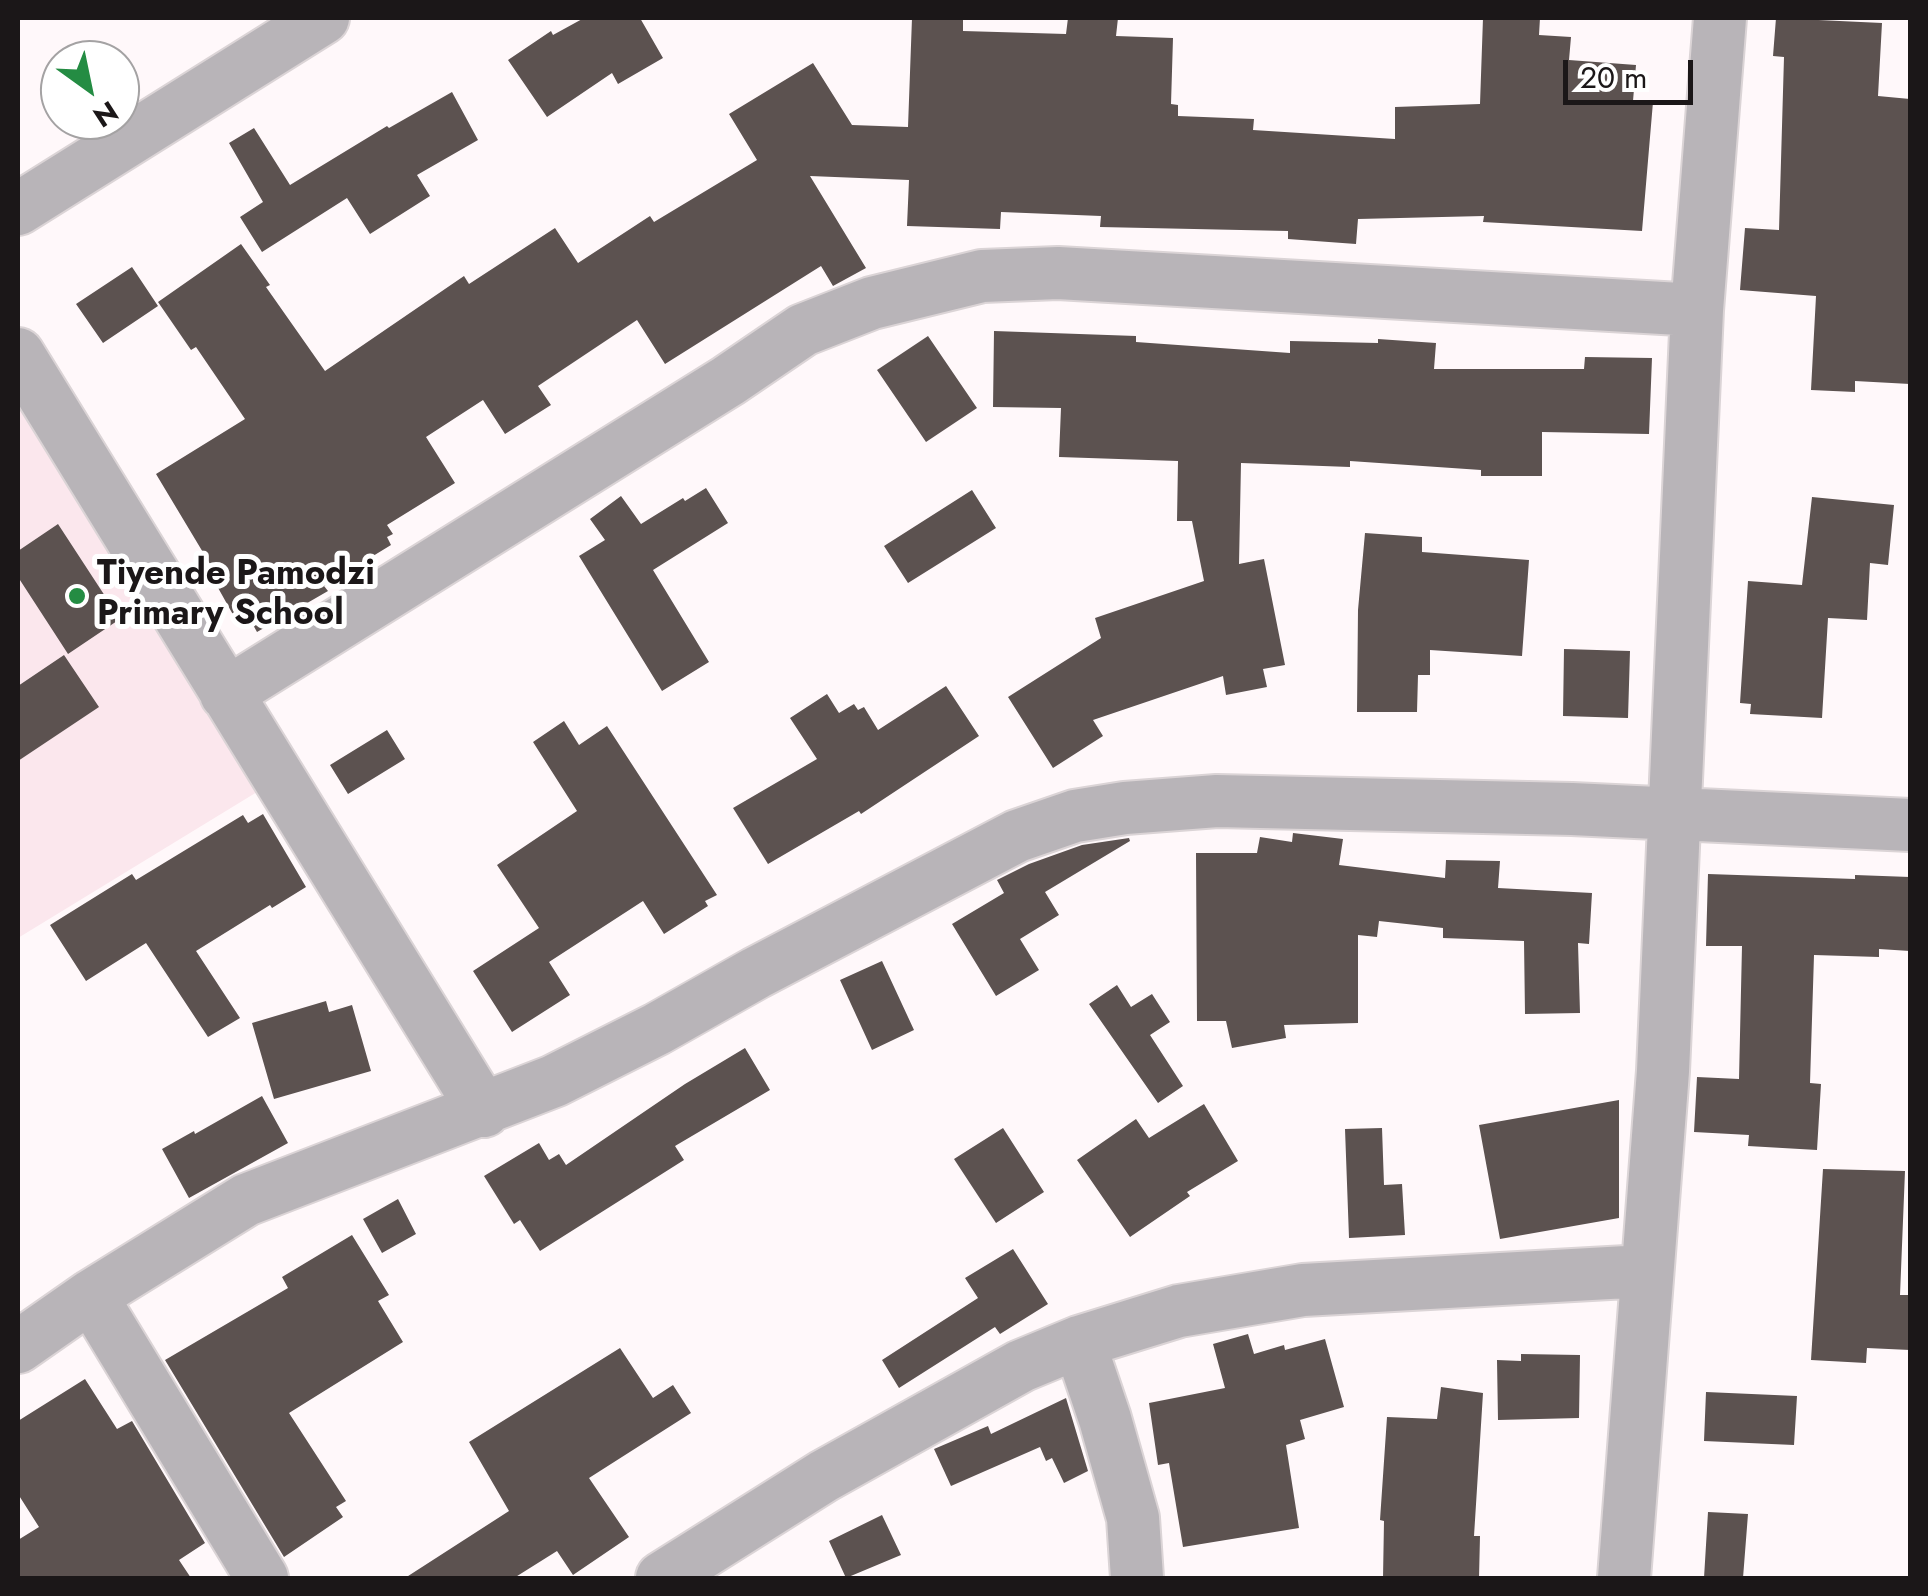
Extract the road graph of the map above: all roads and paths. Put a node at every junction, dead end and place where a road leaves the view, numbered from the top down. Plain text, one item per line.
1 (323, 18) edge
2 (1720, 18) edge
3 (18, 209) edge
4 (1697, 310) junction
5 (18, 354) edge
6 (226, 694) junction
7 (1673, 816) junction
8 (1910, 824) edge
9 (484, 1110) junction
10 (1645, 1272) junction
11 (91, 1296) junction
12 (1079, 1342) junction
13 (18, 1346) edge
14 (262, 1578) edge
15 (662, 1578) edge
16 (1137, 1578) edge
17 (1624, 1578) edge

1 - 3 street
2 - 4 street
4 - 6 street
4 - 7 street
5 - 6 street
6 - 9 street
7 - 8 street
7 - 9 street
7 - 10 street
9 - 11 street
10 - 12 street
10 - 17 street
11 - 13 street
11 - 14 street
12 - 15 street
12 - 16 street

